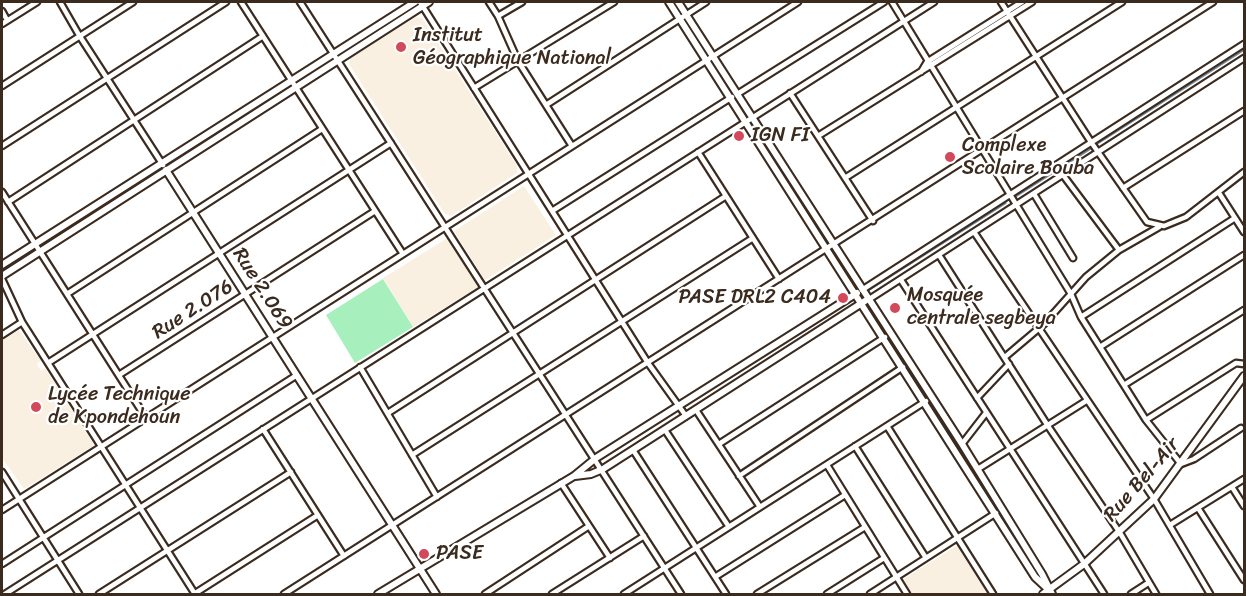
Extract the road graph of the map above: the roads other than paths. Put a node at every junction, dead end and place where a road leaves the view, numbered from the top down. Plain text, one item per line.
1 (37, 2) edge
2 (60, 2) edge
3 (133, 2) edge
4 (226, 2) edge
5 (241, 2) edge
6 (300, 2) edge
7 (415, 2) edge
8 (429, 2) edge
9 (489, 2) edge
10 (522, 2) edge
11 (614, 2) edge
12 (669, 2) edge
13 (678, 2) edge
14 (706, 2) edge
15 (798, 2) edge
16 (884, 2) edge
17 (892, 2) edge
18 (934, 2) edge
19 (1001, 2) edge
20 (1022, 2) edge
21 (1032, 2) edge
22 (1122, 2) edge
23 (1214, 2) edge
24 (421, 3) edge
25 (2, 11) edge
26 (1009, 13) junction
27 (686, 14) junction
28 (498, 16) junction
29 (679, 18) junction
30 (7, 20) junction
31 (904, 20) junction
32 (2, 24) edge
33 (79, 35) junction
34 (262, 36) junction
35 (1245, 44) edge
36 (334, 53) junction
37 (1037, 56) junction
38 (710, 58) junction
39 (1245, 58) edge
40 (338, 60) junction
41 (518, 61) junction
42 (929, 65) junction
43 (106, 79) junction
44 (291, 80) junction
45 (2, 86) edge
46 (295, 88) junction
47 (474, 88) junction
48 (739, 93) junction
49 (790, 93) junction
50 (732, 97) junction
51 (1064, 97) junction
52 (546, 105) junction
53 (956, 108) junction
54 (1245, 111) edge
55 (754, 118) junction
56 (134, 120) junction
57 (747, 123) junction
58 (322, 129) junction
59 (818, 136) junction
60 (391, 142) junction
61 (1092, 142) junction
62 (2, 146) edge
63 (572, 146) junction
64 (983, 151) junction
65 (698, 152) junction
66 (1098, 152) junction
67 (162, 162) junction
68 (166, 170) junction
69 (348, 170) junction
70 (1245, 172) edge
71 (528, 173) junction
72 (1063, 175) junction
73 (845, 178) junction
74 (1123, 188) junction
75 (2, 192) edge
76 (1219, 193) junction
77 (1034, 194) junction
78 (1010, 195) junction
79 (726, 196) junction
80 (8, 202) junction
81 (1017, 206) junction
82 (375, 211) junction
83 (552, 211) junction
84 (193, 212) junction
85 (1235, 218) junction
86 (873, 221) junction
87 (445, 227) junction
88 (1159, 227) junction
89 (974, 232) junction
90 (1245, 232) edge
91 (567, 235) junction
92 (753, 238) junction
93 (34, 244) junction
94 (834, 245) junction
95 (827, 250) junction
96 (1119, 250) junction
97 (39, 251) junction
98 (219, 253) junction
99 (403, 254) junction
100 (939, 255) junction
101 (1245, 255) edge
102 (1073, 258) dead end
103 (2, 265) edge
104 (2, 277) edge
105 (779, 279) junction
106 (595, 280) junction
107 (901, 280) junction
108 (484, 288) junction
109 (859, 292) junction
110 (66, 294) junction
111 (245, 294) junction
112 (1071, 294) junction
113 (865, 302) junction
114 (1245, 310) edge
115 (1081, 317) junction
116 (22, 322) junction
117 (622, 322) junction
118 (1040, 328) junction
119 (512, 332) junction
120 (92, 334) junction
121 (2, 335) edge
122 (272, 337) junction
123 (885, 337) junction
124 (1100, 346) junction
125 (1005, 357) junction
126 (48, 363) junction
127 (648, 363) junction
128 (1009, 364) junction
129 (1245, 364) edge
130 (360, 367) junction
131 (903, 367) junction
132 (119, 375) junction
133 (297, 375) junction
134 (540, 375) junction
135 (1245, 376) edge
136 (1124, 385) junction
137 (311, 398) junction
138 (977, 398) junction
139 (926, 401) junction
140 (1086, 401) junction
141 (680, 406) junction
142 (696, 410) junction
143 (388, 413) junction
144 (986, 413) junction
145 (566, 415) junction
146 (686, 416) junction
147 (146, 418) junction
148 (1146, 420) junction
149 (887, 426) junction
150 (1048, 426) junction
151 (1241, 428) dead end
152 (263, 429) junction
153 (665, 430) junction
154 (718, 444) junction
155 (962, 444) junction
156 (855, 446) junction
157 (101, 447) junction
158 (1010, 449) junction
159 (633, 450) junction
160 (412, 455) junction
161 (596, 459) junction
162 (1181, 464) junction
163 (827, 465) junction
164 (603, 469) junction
165 (978, 469) junction
166 (2, 472) edge
167 (291, 472) junction
168 (574, 476) junction
169 (739, 476) junction
170 (1245, 479) edge
171 (561, 483) junction
172 (125, 485) junction
173 (1232, 487) junction
174 (845, 495) junction
175 (437, 497) junction
176 (19, 499) junction
177 (1154, 499) junction
178 (1245, 506) edge
179 (760, 507) junction
180 (140, 508) junction
181 (1198, 508) junction
182 (2, 510) edge
183 (996, 513) junction
184 (318, 515) junction
185 (1170, 525) junction
186 (393, 526) junction
187 (590, 526) junction
188 (729, 527) junction
189 (865, 527) junction
190 (1120, 533) junction
191 (644, 536) junction
192 (43, 537) junction
193 (957, 538) junction
194 (696, 548) junction
195 (167, 551) junction
196 (344, 556) junction
197 (610, 558) junction
198 (884, 558) junction
199 (926, 558) junction
200 (58, 560) junction
201 (2, 564) edge
202 (1084, 564) junction
203 (420, 568) junction
204 (664, 568) junction
205 (715, 577) junction
206 (897, 578) junction
207 (1245, 580) edge
208 (1148, 583) junction
209 (1050, 592) edge
210 (5, 594) edge
211 (79, 594) edge
212 (99, 594) edge
213 (194, 594) edge
214 (284, 594) edge
215 (380, 594) edge
216 (436, 594) edge
217 (485, 594) edge
218 (552, 594) edge
219 (624, 594) edge
220 (681, 594) edge
221 (726, 594) edge
222 (757, 594) edge
223 (827, 594) edge
224 (870, 594) edge
225 (907, 594) edge
226 (993, 594) edge
227 (1042, 594) edge
228 (1104, 594) edge
229 (1131, 594) edge
230 (1156, 594) edge
231 (1210, 594) edge

1 - 30 street
2 - 33 street, Rue 2.069
3 - 33 street
4 - 43 street
5 - 34 street
6 - 36 street
7 - 36 street
8 - 24 street
9 - 28 street
10 - 28 street
11 - 41 street
12 - 29 street
13 - 27 street
14 - 27 street
15 - 38 street
16 - 48 street
17 - 31 street
18 - 31 street
19 - 26 street
20 - 26 street
21 - 26 street
22 - 37 street
23 - 51 street
24 - 40 street
24 - 47 street
25 - 30 street
26 - 37 street
26 - 42 street
27 - 29 street
27 - 38 street
28 - 41 street
29 - 38 street
29 - 52 street
30 - 32 street
31 - 42 street
31 - 49 street
33 - 43 street, Rue 2.069
33 - 45 street
34 - 44 street
34 - 56 street
35 - 61 street
36 - 40 street
36 - 44 street
37 - 51 street
37 - 53 street
38 - 48 street
38 - 50 street
38 - 63 street
39 - 66 street
40 - 46 street
40 - 60 street
41 - 47 street
41 - 52 street
42 - 53 street
42 - 59 street
43 - 56 street, Rue 2.069
43 - 62 street
44 - 46 street
44 - 67 street
46 - 58 street
46 - 68 street
47 - 71 street
48 - 55 street
49 - 55 street
49 - 59 street
50 - 57 street
50 - 83 street
51 - 61 street
51 - 64 street
52 - 63 street
53 - 64 street
53 - 73 street
54 - 74 street
55 - 57 street
55 - 94 street
56 - 67 street, Rue 2.069
56 - 80 street
57 - 65 street
57 - 95 street
58 - 69 street
58 - 84 street
59 - 73 street
60 - 69 street
60 - 87 street
61 - 66 street
61 - 78 street
63 - 71 street
64 - 78 street
64 - 86 street
65 - 79 street
65 - 91 street
66 - 72 street
66 - 74 street
67 - 68 street, Rue 2.069
67 - 93 street
68 - 84 street, Rue 2.069
68 - 97 street
69 - 82 street
69 - 98 street
70 - 76 street
71 - 83 street
71 - 87 street
72 - 77 street
72 - 96 street
73 - 86 street
74 - 88 street
75 - 80 street
76 - 85 street
76 - 88 street
77 - 81 street
77 - 102 street
78 - 81 street
78 - 109 street
79 - 92 street
79 - 106 street
80 - 93 street
81 - 89 street
81 - 112 street
82 - 99 street
82 - 111 street, Rue 2.076
83 - 91 street
84 - 98 street, Rue 2.069
84 - 110 street
85 - 90 street
85 - 115 street
86 - 94 street
87 - 99 street
87 - 108 street
88 - 96 street
89 - 100 street
89 - 118 street
91 - 106 street
91 - 108 street
92 - 105 street
92 - 117 street
93 - 97 street
93 - 103 street
94 - 95 street
94 - 109 street
95 - 105 street
95 - 109 street
96 - 112 street
97 - 104 street
97 - 110 street
98 - 111 street, Rue 2.069
98 - 120 street
99 - 122 street
100 - 107 street
100 - 125 street
101 - 124 street
104 - 116 street
105 - 127 street
106 - 117 street
106 - 119 street
107 - 113 street
107 - 138 street
108 - 119 street
108 - 130 street
109 - 113 street
109 - 141 street
110 - 120 street
111 - 122 street, Rue 2.069
111 - 132 street, Rue 2.076
112 - 115 street
112 - 118 street
113 - 123 street
113 - 142 street
113 - 155 street
114 - 136 street
115 - 124 street
116 - 121 street
116 - 126 street
117 - 127 street
117 - 134 street
118 - 125 street
118 - 140 street
119 - 134 street
119 - 143 street
120 - 126 street
120 - 132 street
122 - 133 street, Rue 2.069
122 - 147 street
123 - 131 street
123 - 154 street
124 - 136 street
125 - 128 street
126 - 157 street
127 - 141 street
127 - 145 street
128 - 138 street
128 - 150 street
129 - 148 street
130 - 137 street
130 - 143 street
131 - 139 street
131 - 169 street
132 - 147 street
133 - 137 street, Rue 2.069
133 - 172 street
134 - 145 street
134 - 160 street
135 - 162 street, Rue Bel-Air
136 - 148 street
137 - 152 street
137 - 186 street, Rue 2.069
138 - 144 street
139 - 149 street
139 - 183 street
140 - 150 street
140 - 177 street
141 - 146 street
141 - 161 street
142 - 146 street
142 - 154 street
143 - 160 street
144 - 155 street
144 - 158 street
145 - 161 street
145 - 175 street
146 - 153 street
147 - 157 street
148 - 162 street
149 - 156 street
149 - 193 street
150 - 158 street
150 - 190 street
151 - 162 street
152 - 167 street
152 - 180 street
153 - 159 street
153 - 188 street
154 - 169 street
155 - 165 street
156 - 163 street
156 - 199 street
157 - 172 street
157 - 176 street
158 - 165 street
158 - 202 street
159 - 164 street
159 - 194 street
160 - 175 street
161 - 164 street
161 - 168 street
162 - 177 street, Rue Bel-Air
163 - 174 street
163 - 179 street
164 - 168 street
164 - 191 street
165 - 209 street
166 - 176 street
167 - 184 street
167 - 195 street
168 - 171 street
169 - 179 street
170 - 173 street
171 - 187 street
171 - 203 street
172 - 180 street
172 - 192 street
173 - 178 street
173 - 181 street
174 - 189 street
174 - 205 street
175 - 186 street
176 - 182 street
176 - 192 street
177 - 185 street
177 - 190 street, Rue Bel-Air
179 - 188 street
180 - 195 street
180 - 200 street
181 - 185 street
181 - 207 street
183 - 193 street
183 - 209 street
184 - 196 street
184 - 213 street
185 - 231 street
186 - 196 street
186 - 203 street, Rue 2.069
187 - 197 street
187 - 217 street
188 - 194 street
189 - 198 street
189 - 222 street
190 - 202 street, Rue Bel-Air
190 - 208 street
191 - 197 street
191 - 204 street
192 - 200 street
192 - 201 street
193 - 199 street
193 - 226 street
194 - 204 street
194 - 205 street
195 - 212 street
195 - 213 street
196 - 214 street
197 - 218 street
198 - 206 street
198 - 223 street
199 - 206 street
200 - 210 street
200 - 211 street
202 - 209 street, Rue Bel-Air
202 - 228 street
203 - 215 street
203 - 216 street, Rue 2.069
204 - 219 street
204 - 220 street
205 - 221 street
206 - 224 street
206 - 225 street
208 - 229 street
208 - 230 street
209 - 227 street, Rue Bel-Air

